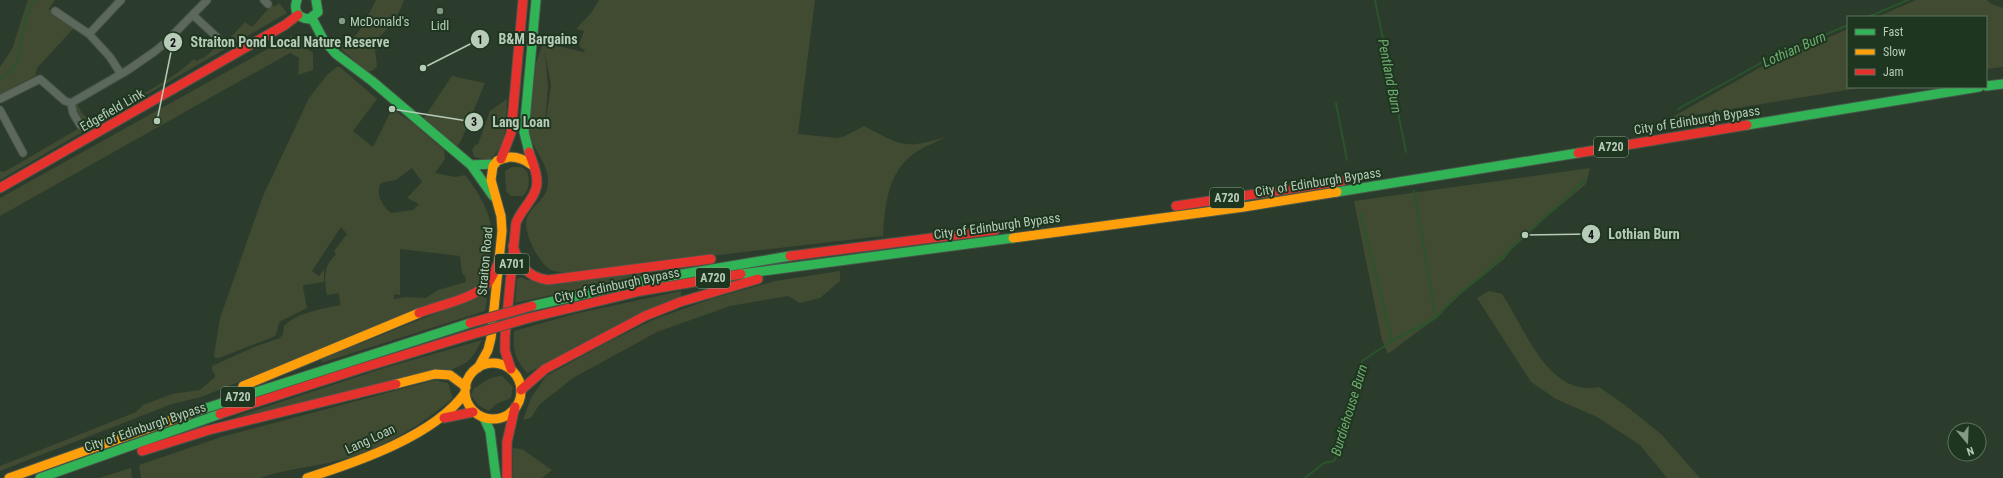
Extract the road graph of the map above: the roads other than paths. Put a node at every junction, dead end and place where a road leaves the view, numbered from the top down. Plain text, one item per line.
1 (121, 0) edge
2 (207, 0) edge
3 (297, 0) edge
4 (316, 0) edge
5 (523, 0) edge
6 (536, 0) edge
7 (55, 11) dead end
8 (193, 15) junction
9 (298, 15) junction
10 (312, 18) junction
11 (89, 34) junction
12 (219, 39) dead end
13 (121, 74) junction
14 (2003, 75) edge
15 (1987, 77) edge
16 (2003, 84) edge
17 (1987, 86) edge
18 (1916, 88) edge
19 (1973, 88) edge
20 (0, 99) edge
21 (71, 102) junction
22 (0, 110) edge
23 (80, 125) dead end
24 (24, 153) dead end
25 (498, 162) junction
26 (471, 164) junction
27 (532, 165) junction
28 (0, 188) edge
29 (493, 196) junction
30 (934, 237) junction
31 (513, 246) junction
32 (900, 253) junction
33 (499, 261) junction
34 (478, 368) junction
35 (511, 369) junction
36 (465, 390) junction
37 (521, 390) junction
38 (516, 406) junction
39 (473, 412) junction
40 (484, 418) junction
41 (441, 419) junction
42 (157, 424) junction
43 (9, 478) edge
44 (40, 478) edge
45 (56, 478) edge
46 (307, 478) edge
47 (496, 478) edge
48 (507, 478) edge

1 - 11 street
2 - 8 street
3 - 9 main road
4 - 10 main road
5 - 25 main road, Straiton Road / A701
6 - 27 main road, Straiton Road / A701
7 - 11 street
8 - 12 street
8 - 13 street
9 - 10 main road
9 - 28 main road, Edgefield Link
10 - 26 main road
11 - 13 street
13 - 21 street
14 - 15 main road
16 - 17 main road
18 - 30 main road, City of Edinburgh Bypass / A720
19 - 32 main road, City of Edinburgh Bypass / A720
20 - 21 street
21 - 23 street
22 - 24 street
25 - 26 main road
25 - 27 main road
25 - 29 main road, Straiton Road / A701
26 - 29 main road
27 - 31 main road, Straiton Road / A701
29 - 33 main road, Straiton Road / A701
30 - 31 main road
30 - 42 main road, City of Edinburgh Bypass / A720, bridge
31 - 35 main road, Straiton Road / A701
32 - 37 main road
32 - 44 main road, City of Edinburgh Bypass / A720, bridge
33 - 34 main road, Straiton Road / A701
33 - 42 main road
34 - 35 main road
34 - 36 main road, A701
35 - 37 main road, A701
36 - 39 main road
36 - 41 main road, Lang Loan
36 - 45 main road
37 - 38 main road
38 - 40 main road
38 - 48 main road
39 - 40 main road
39 - 41 main road, Lang Loan
40 - 47 main road
41 - 46 main road, Lang Loan
42 - 43 main road, City of Edinburgh Bypass / A720

